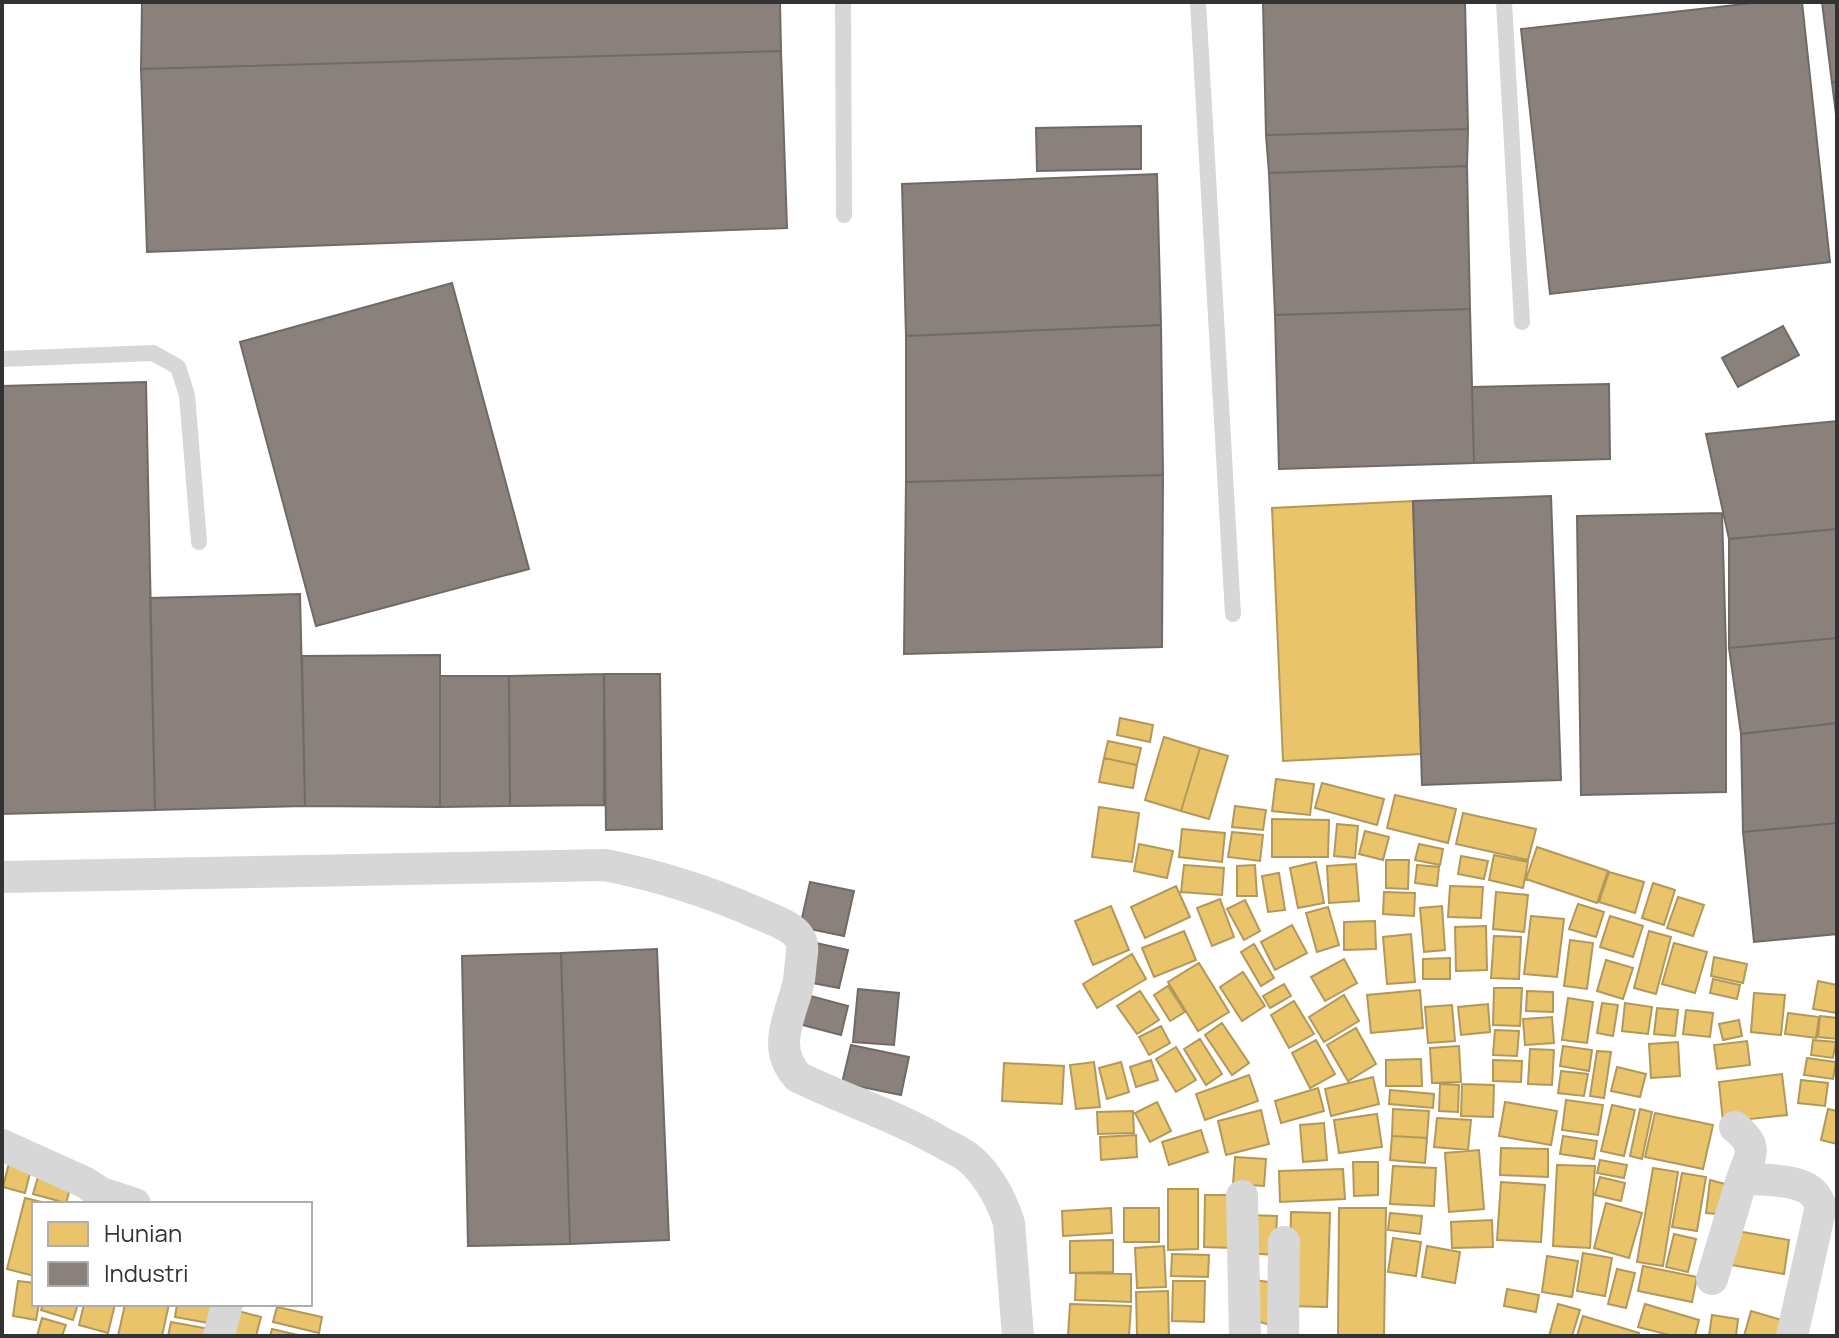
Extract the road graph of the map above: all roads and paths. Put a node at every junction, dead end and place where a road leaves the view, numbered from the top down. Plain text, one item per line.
1 (843, 2) edge
2 (1198, 2) edge
3 (1504, 2) edge
4 (844, 215) dead end
5 (1522, 322) dead end
6 (2, 359) edge
7 (199, 542) dead end
8 (1233, 614) dead end
9 (2, 877) edge
10 (1735, 1127) dead end
11 (2, 1145) edge
12 (1742, 1179) junction
13 (1242, 1196) dead end
14 (129, 1202) edge
15 (1284, 1242) dead end
16 (1712, 1279) dead end
17 (226, 1306) edge
18 (219, 1336) edge
19 (1018, 1336) edge
20 (1245, 1336) edge
21 (1283, 1336) edge
22 (1792, 1336) edge

1 - 4 lane
2 - 8 lane
3 - 5 lane
6 - 7 lane
9 - 19 street
10 - 12 street
11 - 14 street
12 - 16 street
12 - 22 street
13 - 20 street
15 - 21 street
17 - 18 street

